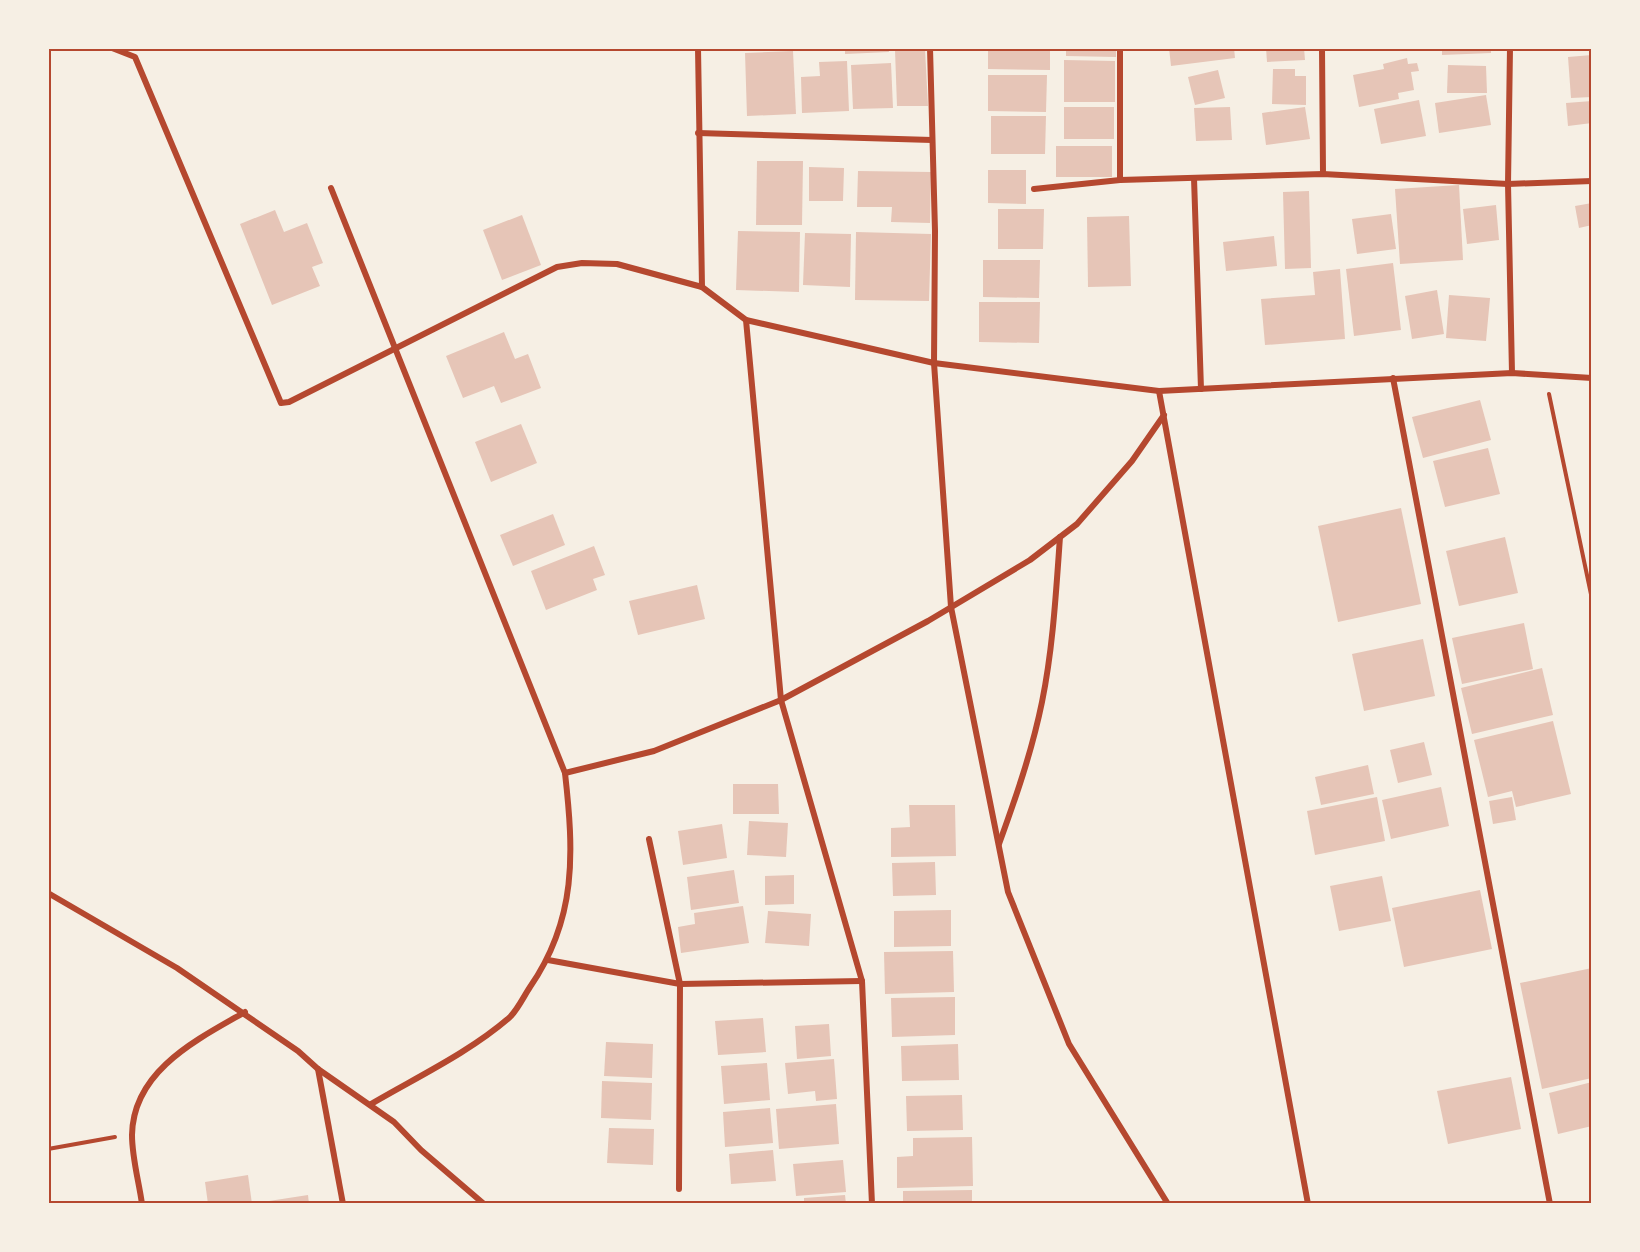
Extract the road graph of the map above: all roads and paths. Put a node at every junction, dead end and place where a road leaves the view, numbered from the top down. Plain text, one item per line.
1 (112, 48) edge
2 (698, 48) edge
3 (930, 48) edge
4 (1120, 48) edge
5 (1322, 48) edge
6 (1510, 48) edge
7 (698, 133) junction
8 (932, 140) junction
9 (1323, 174) junction
10 (1194, 178) junction
11 (1120, 180) junction
12 (1592, 181) edge
13 (1508, 184) junction
14 (331, 188) dead end
15 (1034, 189) dead end
16 (702, 287) junction
17 (746, 320) junction
18 (396, 349) junction
19 (934, 363) junction
20 (1512, 373) junction
21 (1545, 376) junction
22 (1393, 378) junction
23 (1592, 378) edge
24 (1201, 389) junction
25 (1159, 391) junction
26 (1164, 415) junction
27 (1060, 537) junction
28 (1592, 598) edge
29 (951, 607) junction
30 (781, 700) junction
31 (565, 773) junction
32 (648, 839) dead end
33 (999, 846) junction
34 (48, 892) edge
35 (549, 960) junction
36 (862, 981) junction
37 (680, 984) junction
38 (244, 1012) junction
39 (318, 1069) junction
40 (371, 1104) junction
41 (132, 1134) junction
42 (48, 1149) edge
43 (679, 1189) dead end
44 (142, 1204) edge
45 (344, 1204) edge
46 (484, 1204) edge
47 (872, 1204) edge
48 (1168, 1204) edge
49 (1308, 1204) edge
50 (1550, 1204) edge

1 - 18 street
2 - 7 street
3 - 8 street
4 - 11 street
5 - 9 street
6 - 13 street
7 - 8 street
7 - 16 street
8 - 19 street
9 - 10 street
9 - 13 street
10 - 11 street
10 - 24 street
11 - 15 street
12 - 13 street
13 - 20 street
14 - 18 street
16 - 17 street
16 - 18 street
17 - 19 street
17 - 30 street
18 - 31 street
19 - 25 street
19 - 29 street
20 - 21 street
20 - 22 street
21 - 23 street
21 - 28 path
22 - 24 street
22 - 50 street
24 - 25 street
25 - 26 street
26 - 27 street
26 - 49 street
27 - 29 street
27 - 33 street
29 - 30 street
29 - 33 street
30 - 31 street
30 - 36 street
31 - 35 street
32 - 37 street
33 - 48 street
34 - 38 street
35 - 37 street
35 - 40 street
36 - 37 street
36 - 47 street
37 - 43 street
38 - 39 street
38 - 41 street
39 - 40 street
39 - 45 street
40 - 46 street
41 - 42 path
41 - 44 street

